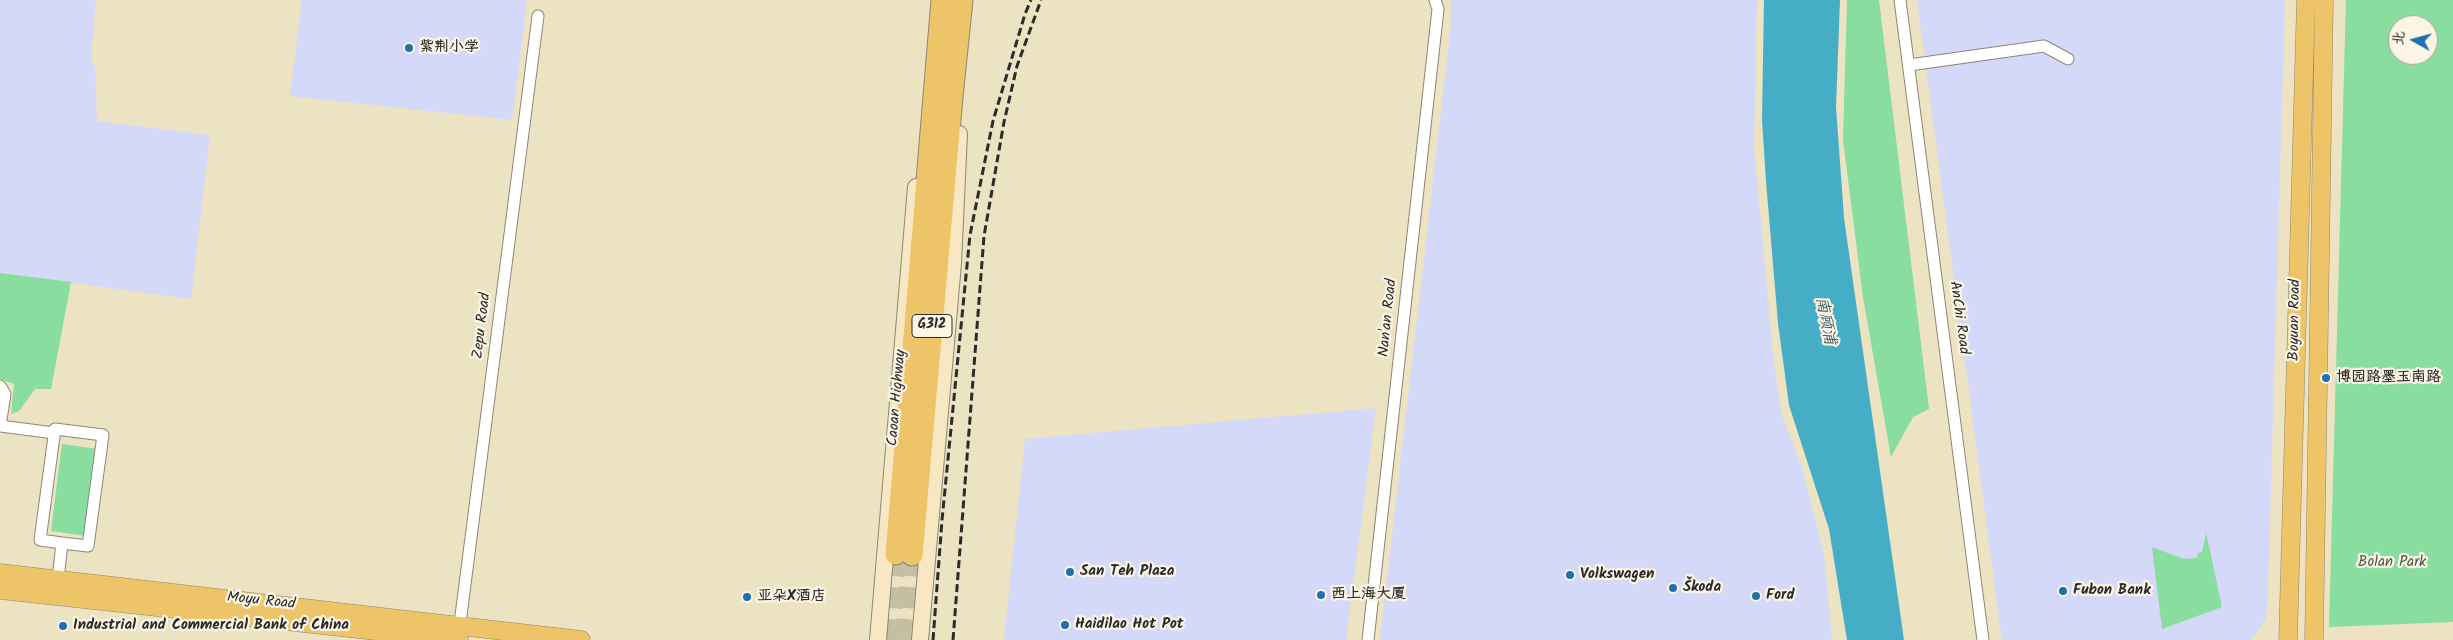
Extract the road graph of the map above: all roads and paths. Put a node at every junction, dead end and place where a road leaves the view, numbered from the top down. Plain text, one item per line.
1 (942, 0) edge
2 (962, 0) edge
3 (1434, 0) edge
4 (1900, 0) edge
5 (2306, 0) edge
6 (2324, 0) edge
7 (538, 16) dead end
8 (948, 39) junction
9 (2068, 59) dead end
10 (1909, 65) junction
11 (0, 386) edge
12 (54, 433) junction
13 (62, 543) junction
14 (904, 555) tunnel mouth
15 (0, 573) edge
16 (58, 579) junction
17 (0, 590) edge
18 (458, 636) edge
19 (581, 640) edge
20 (878, 640) edge
21 (920, 640) edge
22 (1368, 640) edge
23 (1984, 640) edge
24 (2288, 640) edge
25 (2314, 640) edge

1 - 8 highway, Caoan Highway / G312
2 - 8 highway, Caoan Highway / G312
3 - 22 street, Nan'an Road
4 - 10 street, AnChi Road
5 - 24 main road, Boyuan Road
6 - 25 main road, Boyuan Road
7 - 18 street, Zepu Road
8 - 14 highway, Caoan Highway / G312
8 - 20 main road, Caoan Highway
8 - 21 main road, Caoan Highway
9 - 10 street
10 - 23 street, AnChi Road
11 - 12 street
12 - 13 street
12 - 13 street
13 - 16 street
15 - 16 main road, Moyu Road
16 - 18 main road, Moyu Road
17 - 18 main road, Moyu Road
18 - 19 main road, Moyu Road

